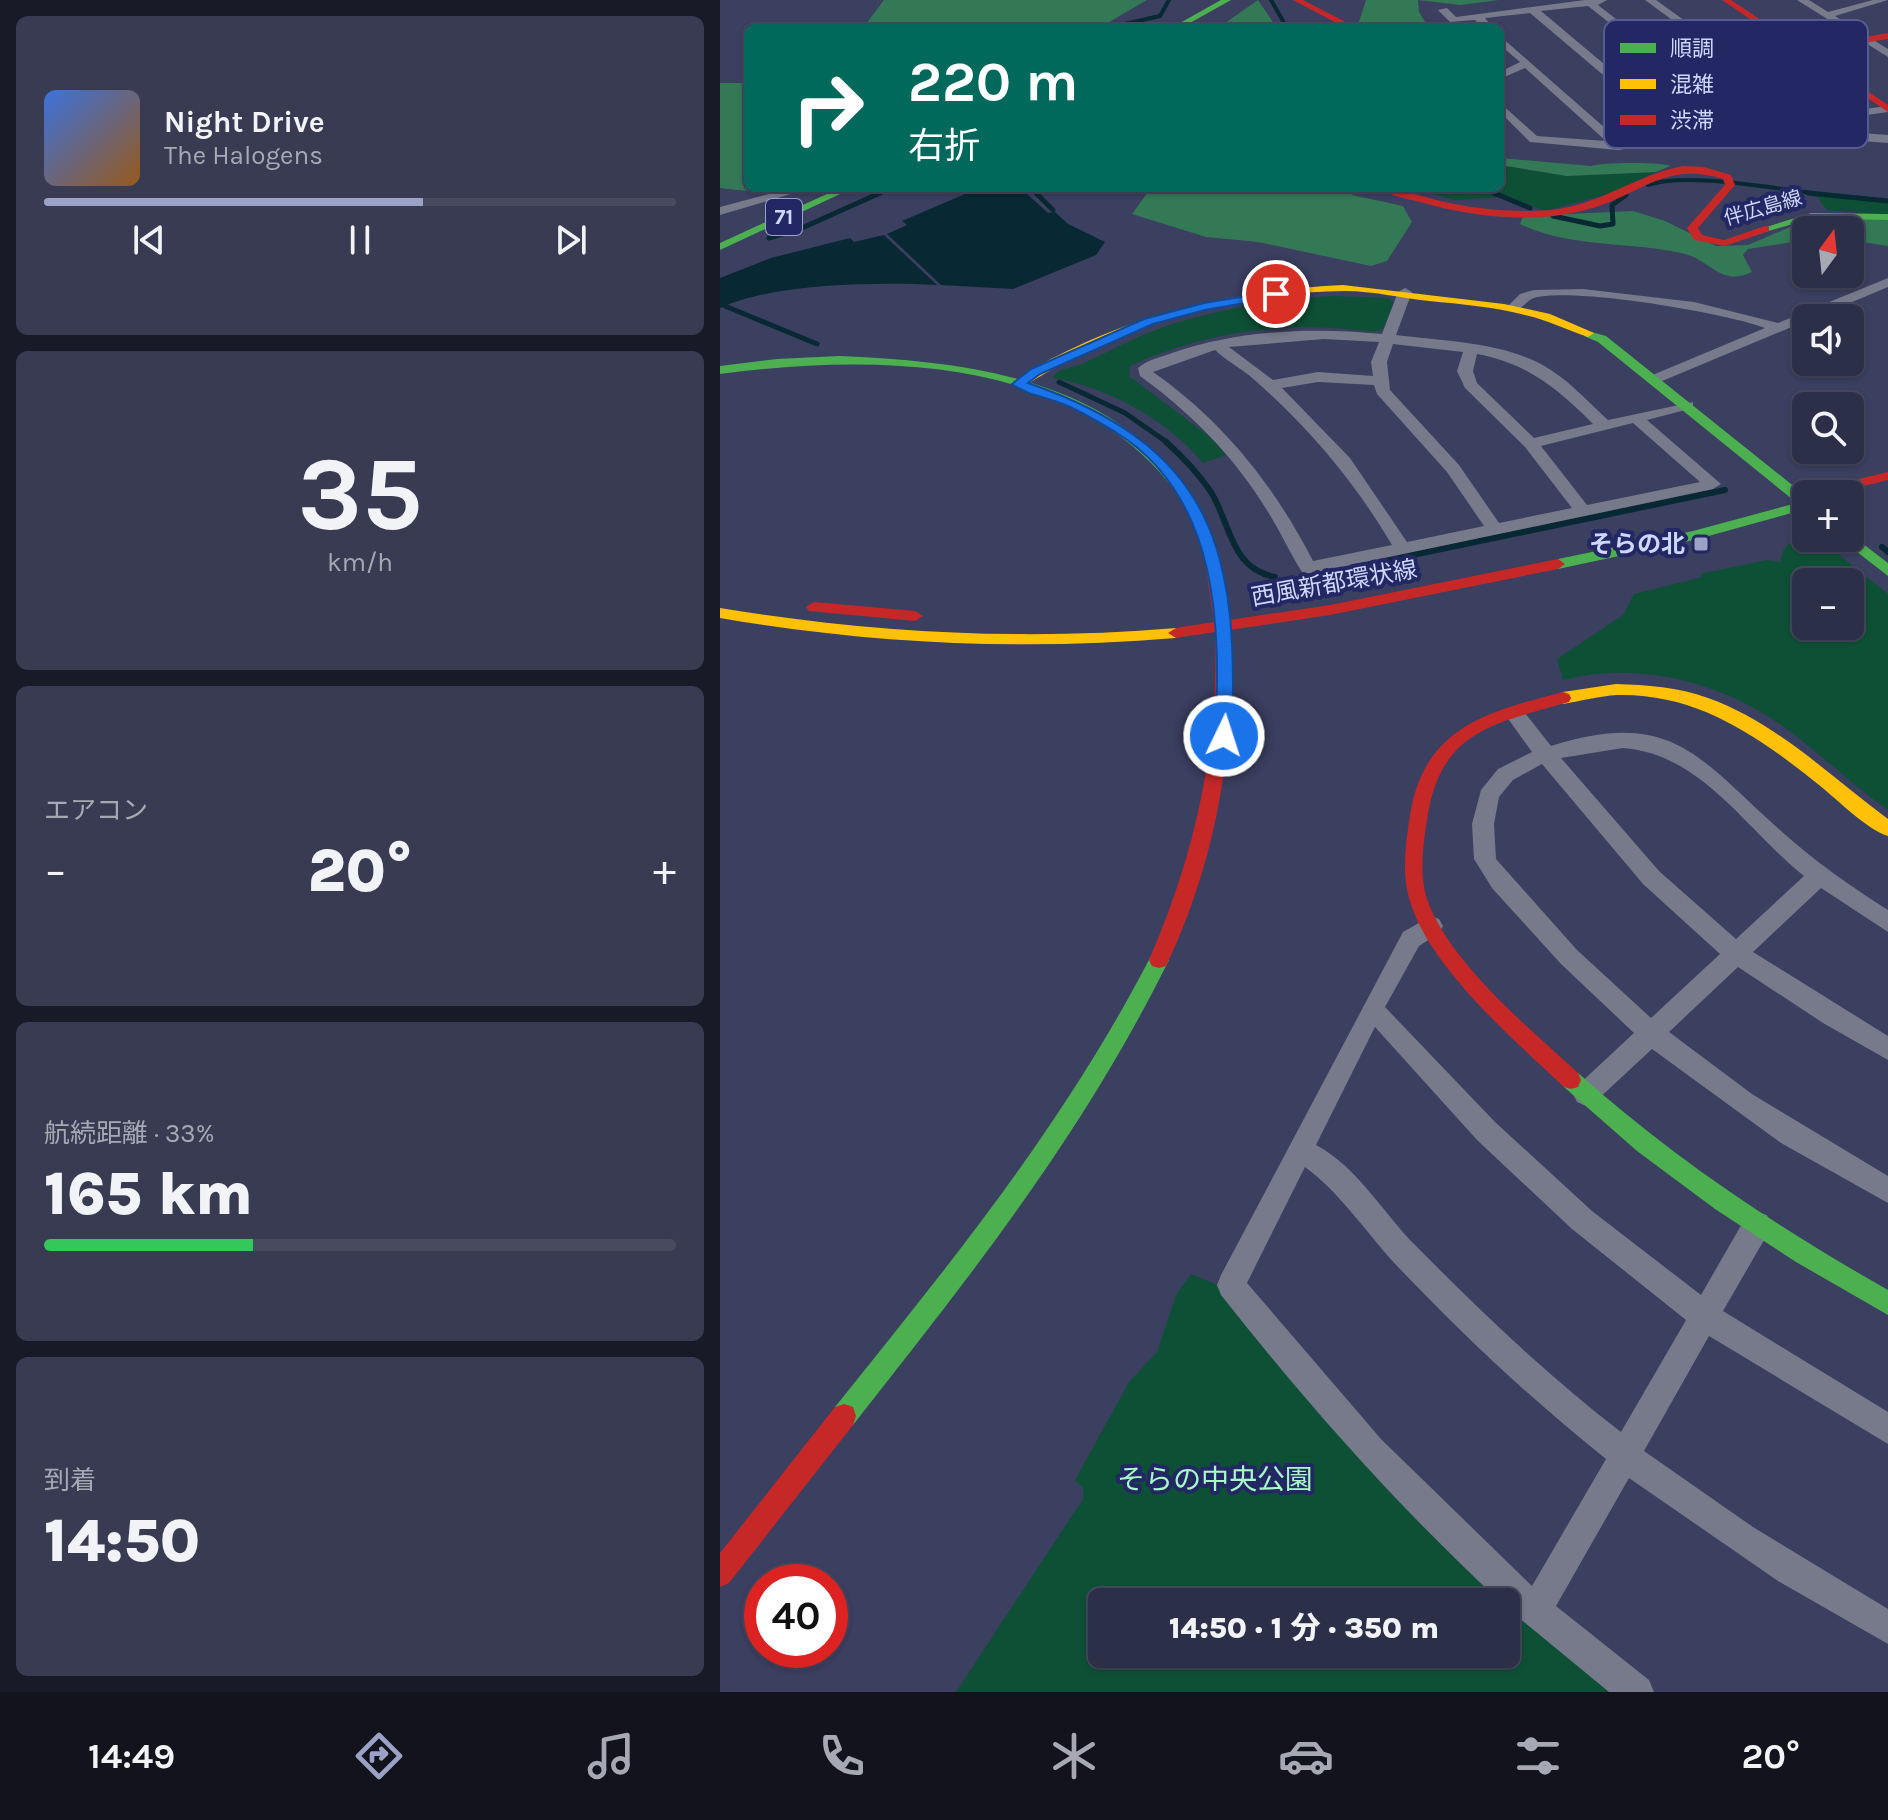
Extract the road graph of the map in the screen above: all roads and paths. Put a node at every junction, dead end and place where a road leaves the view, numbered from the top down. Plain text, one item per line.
1 (1227, 0) edge
2 (1242, 0) edge
3 (1297, 0) edge
4 (1608, 0) edge
5 (1650, 0) edge
6 (1726, 0) edge
7 (1802, 0) edge
8 (1885, 0) edge
9 (1589, 2) junction
10 (1870, 2) edge
11 (1540, 5) edge
12 (1443, 10) dead end
13 (1827, 15) junction
14 (1477, 17) junction
15 (1612, 20) edge
16 (1678, 20) edge
17 (1756, 20) edge
18 (1835, 20) edge
19 (1182, 24) edge
20 (1200, 24) edge
21 (1345, 24) edge
22 (1484, 24) edge
23 (1888, 36) edge
24 (1868, 41) edge
25 (1868, 42) edge
26 (1504, 43) edge
27 (1888, 54) edge
28 (1527, 63) junction
29 (1604, 64) edge
30 (1504, 74) edge
31 (1868, 96) edge
32 (1888, 109) edge
33 (1504, 110) edge
34 (1868, 112) edge
35 (1604, 133) edge
36 (1868, 138) edge
37 (1888, 139) edge
38 (1604, 145) edge
39 (814, 192) edge
40 (820, 192) edge
41 (820, 192) edge
42 (1398, 192) edge
43 (720, 211) edge
44 (1888, 217) edge
45 (720, 237) edge
46 (720, 247) edge
47 (1888, 282) edge
48 (1405, 292) junction
49 (1514, 307) junction
50 (1776, 327) junction
51 (1387, 338) junction
52 (1217, 344) junction
53 (1471, 349) junction
54 (720, 370) edge
55 (1655, 379) junction
56 (1379, 381) junction
57 (1019, 384) junction
58 (1269, 385) junction
59 (1687, 405) junction
60 (1636, 418) junction
61 (1605, 426) junction
62 (1531, 444) junction
63 (1888, 476) edge
64 (1864, 483) edge
65 (1888, 487) edge
66 (1792, 488) edge
67 (1864, 492) edge
68 (1792, 502) edge
69 (1792, 502) edge
70 (1584, 512) junction
71 (1496, 531) junction
72 (1403, 549) junction
73 (1864, 551) edge
74 (1432, 570) dead end
75 (1888, 571) edge
76 (720, 594) edge
77 (1216, 611) junction
78 (720, 613) edge
79 (932, 618) dead end
80 (1070, 621) dead end
81 (720, 622) edge
82 (982, 640) junction
83 (1514, 713) junction
84 (1546, 755) junction
85 (1888, 829) edge
86 (1820, 875) junction
87 (1888, 922) edge
88 (1431, 926) junction
89 (1738, 952) junction
90 (1371, 1010) junction
91 (1650, 1031) junction
92 (1888, 1049) edge
93 (1586, 1094) junction
94 (1301, 1150) junction
95 (1888, 1190) edge
96 (1757, 1225) junction
97 (1888, 1303) edge
98 (1704, 1316) junction
99 (1888, 1429) edge
100 (1627, 1456) junction
101 (720, 1574) edge
102 (1536, 1610) junction
103 (1888, 1627) edge
104 (1637, 1692) edge

1 - 19 street
2 - 20 street
3 - 21 street
4 - 9 street
5 - 16 street
6 - 17 street
7 - 13 street
8 - 10 street
9 - 11 street
9 - 15 street
10 - 13 street
11 - 14 street
11 - 29 street
12 - 14 street
13 - 18 street
14 - 22 street
23 - 24 street
25 - 27 street
26 - 28 street
28 - 30 street
28 - 35 street
31 - 32 street
32 - 34 street
33 - 38 street
36 - 37 street
39 - 43 street
40 - 45 street, 71
41 - 46 street, 71
42 - 44 street, 伴広島線
47 - 50 street
48 - 49 street
48 - 51 street
48 - 57 street
49 - 50 street
49 - 55 street
50 - 55 street
51 - 52 street
51 - 53 street
51 - 56 street
52 - 58 street
52 - 72 street
53 - 61 street
53 - 62 street
54 - 57 street
55 - 59 street
56 - 58 street
56 - 71 street
57 - 77 street
58 - 72 street
59 - 60 street
59 - 66 street
60 - 61 street
60 - 70 street
61 - 62 street
62 - 70 street
63 - 64 street, 西風新都環状線
65 - 67 street
68 - 77 street, 西風新都環状線
69 - 74 street, 西風新都環状線
70 - 71 street
71 - 72 street
73 - 75 street
76 - 79 street
77 - 80 street, 西風新都環状線
77 - 82 street, 西風新都環状線
77 - 101 street
78 - 82 street, 西風新都環状線
81 - 82 street
83 - 84 street
83 - 85 street
83 - 88 street
84 - 86 street
84 - 89 street
84 - 91 street
86 - 87 street
86 - 89 street
88 - 90 street
88 - 93 street
89 - 91 street
89 - 92 street
90 - 94 street
90 - 98 street
91 - 93 street
91 - 95 street
93 - 96 street
94 - 100 street
94 - 102 street
96 - 97 street
96 - 98 street
98 - 99 street
98 - 100 street
100 - 102 street
100 - 103 street
102 - 104 street

